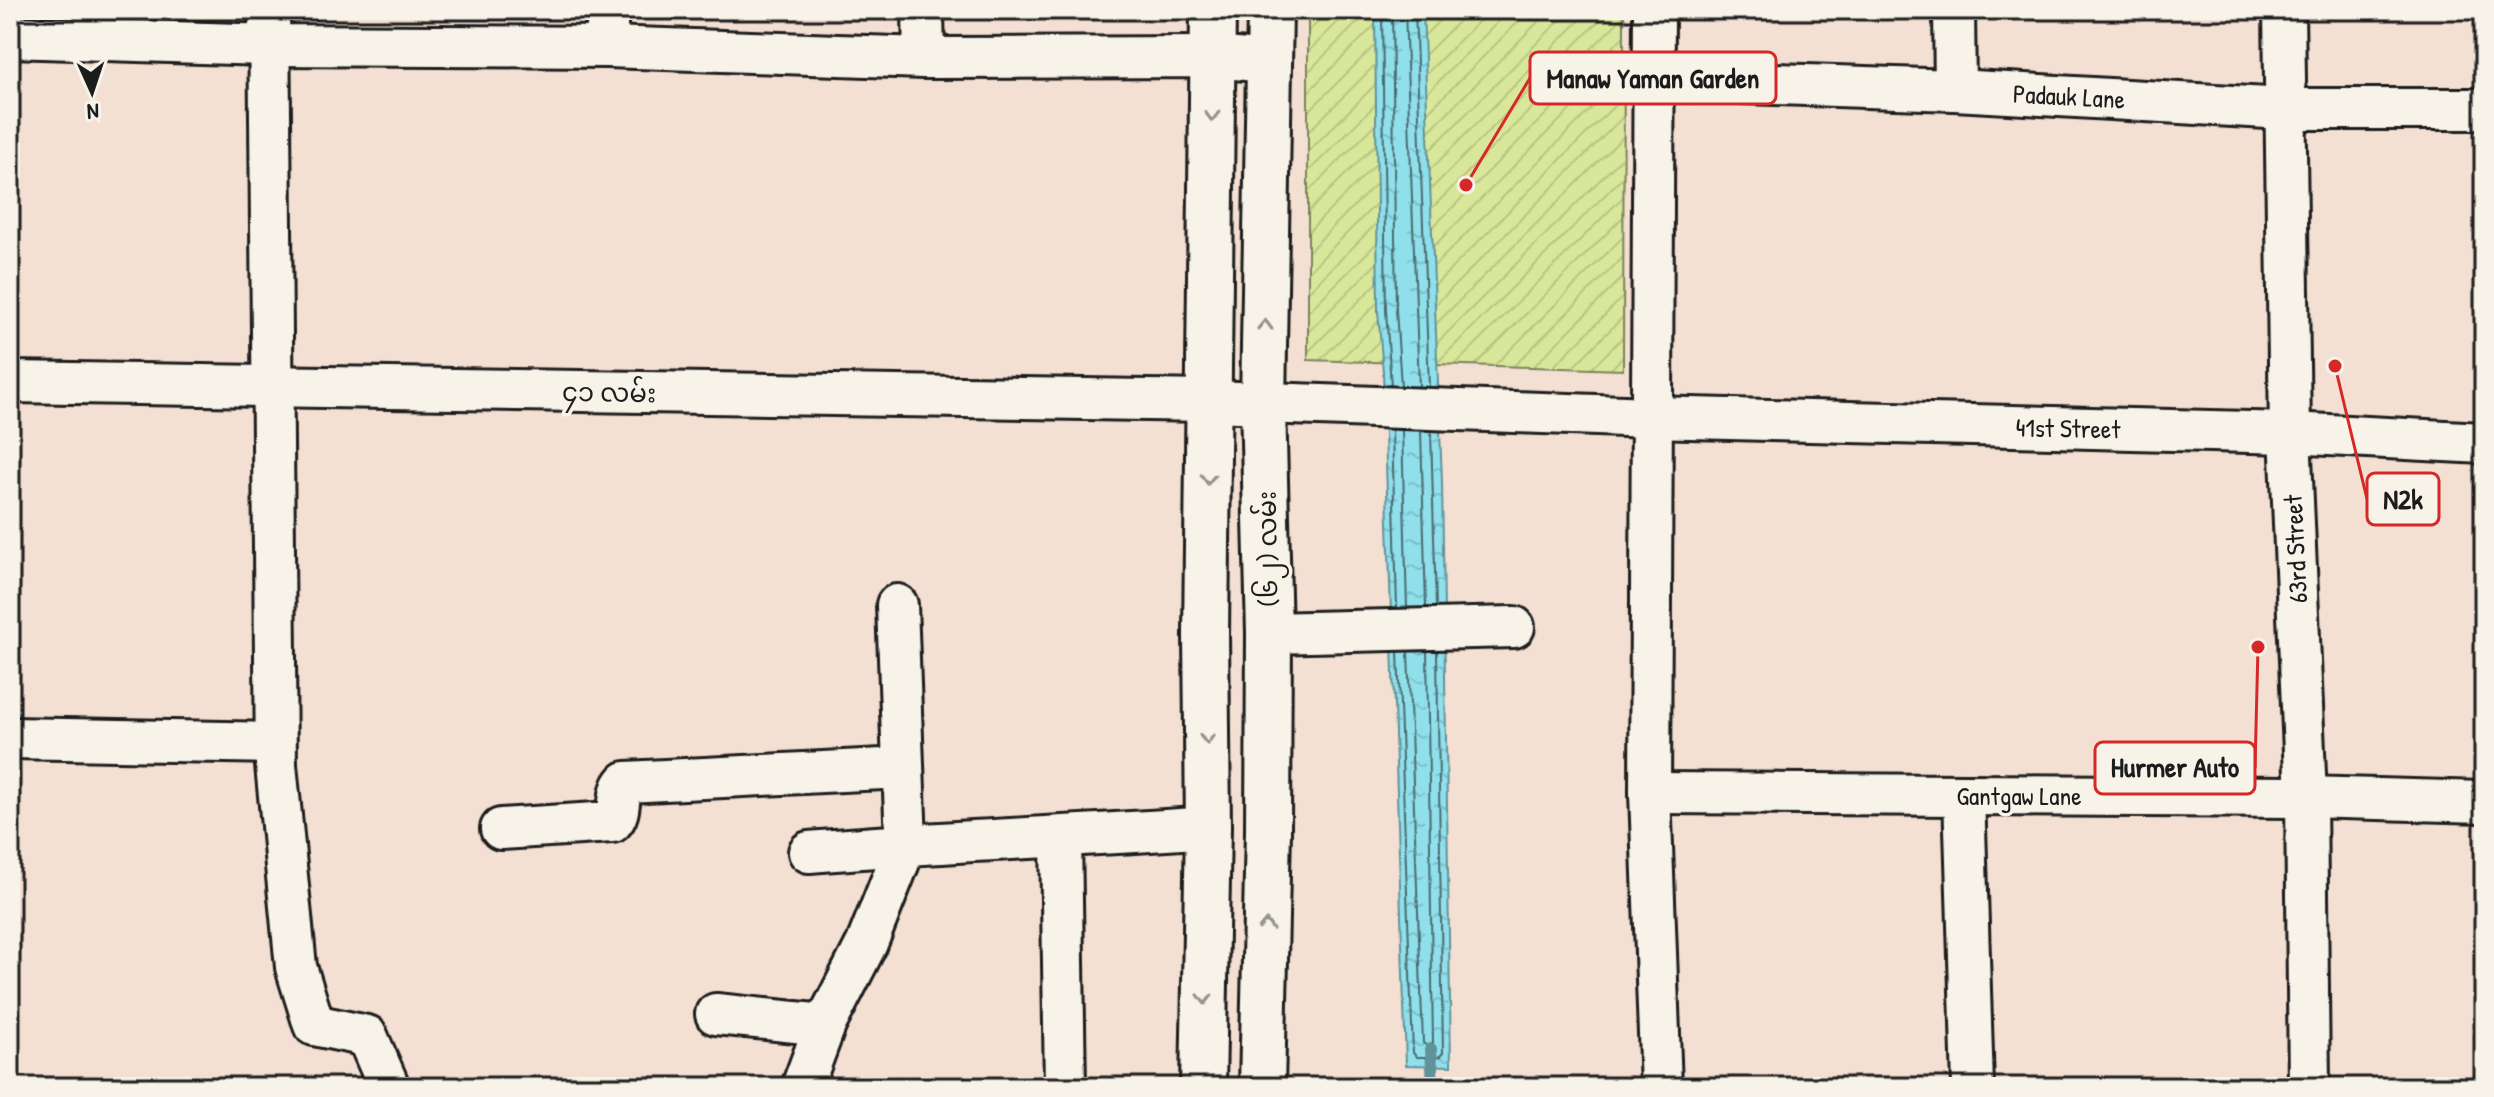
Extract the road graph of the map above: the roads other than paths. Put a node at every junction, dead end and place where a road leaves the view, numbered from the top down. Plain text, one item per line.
1 (923, 10) edge
2 (1213, 10) edge
3 (1270, 10) edge
4 (1654, 10) edge
5 (1954, 10) edge
6 (2284, 10) edge
7 (269, 28) edge
8 (607, 28) edge
9 (10, 37) edge
10 (1213, 57) junction
11 (924, 58) junction
12 (1269, 62) junction
13 (1654, 80) junction
14 (1955, 90) junction
15 (2285, 109) junction
16 (2484, 109) edge
17 (10, 382) edge
18 (274, 386) junction
19 (1209, 401) junction
20 (1263, 403) junction
21 (1448, 410) joint
22 (1651, 417) junction
23 (2290, 433) junction
24 (2484, 443) edge
25 (897, 605) dead end
26 (1514, 627) dead end
27 (1269, 633) junction
28 (10, 738) edge
29 (275, 743) junction
30 (903, 768) junction
31 (1650, 793) junction
32 (1964, 795) junction
33 (2306, 797) junction
34 (2484, 802) edge
35 (1208, 827) junction
36 (501, 829) dead end
37 (1061, 838) junction
38 (906, 844) junction
39 (809, 852) dead end
40 (716, 1014) dead end
41 (825, 1025) junction
42 (1065, 1086) edge
43 (389, 1087) edge
44 (802, 1087) edge
45 (1203, 1087) edge
46 (1262, 1087) edge
47 (1661, 1087) edge
48 (1973, 1087) edge
49 (2309, 1087) edge

1 - 11 street
2 - 10 main road
3 - 12 main road, (၆၂) လမ်း
4 - 13 street
5 - 14 street
6 - 15 street, 63rd Street
7 - 8 street
7 - 9 street
7 - 18 street
8 - 11 street
10 - 11 street
10 - 12 street
10 -> 19 main road
20 -> 12 main road, (၆၂) လမ်း
13 - 14 street, Padauk Lane
13 - 22 street
14 - 15 street, Padauk Lane
15 - 16 street, Padauk Lane
15 - 23 street, 63rd Street
17 - 18 street, ၄၁ လမ်း
18 - 19 street, ၄၁ လမ်း
18 - 29 street
19 - 20 street, ၄၁ လမ်း
19 -> 35 main road
20 - 21 street, ၄၁ လမ်း
20 - 27 main road, (၆၂) လမ်း
21 - 22 street, 41st Street
22 - 23 street, 41st Street
22 - 31 street
23 - 24 street, 41st Street
23 - 33 street, 63rd Street
25 - 30 street
26 - 27 street
46 -> 27 main road, (၆၂) လမ်း
28 - 29 street
29 - 43 street
30 - 36 street
30 - 38 street
31 - 32 street, Gantgaw Lane
31 - 47 street
32 - 33 street, Gantgaw Lane
32 - 48 street
33 - 34 street, Gantgaw Lane
33 - 49 street, 63rd Street
35 - 37 street
35 -> 45 main road
37 - 38 street
37 - 42 street
38 - 39 street
38 - 41 street
40 - 41 street
41 - 44 street

